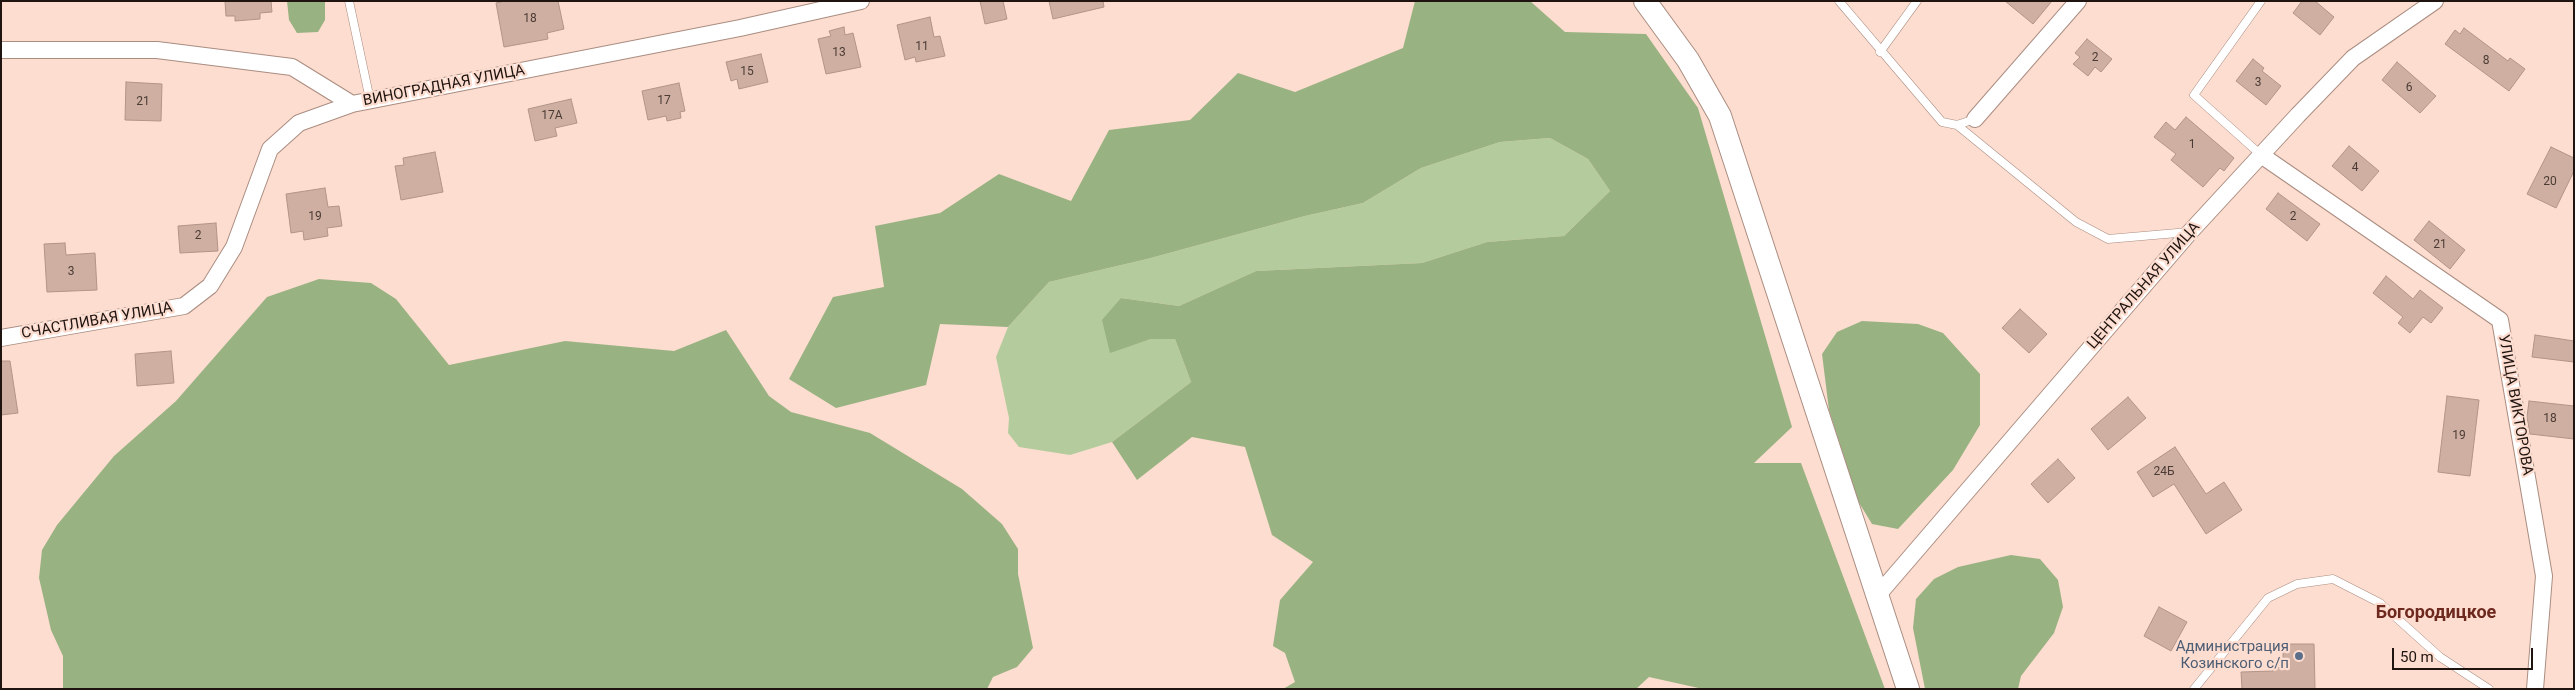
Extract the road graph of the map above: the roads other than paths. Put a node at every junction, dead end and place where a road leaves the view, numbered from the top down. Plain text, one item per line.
1 (348, 1) edge
2 (861, 1) edge
3 (1645, 1) edge
4 (1839, 1) edge
5 (1917, 1) edge
6 (2078, 1) edge
7 (2261, 1) edge
8 (2435, 1) edge
9 (1, 50) edge
10 (1880, 52) junction
11 (370, 100) junction
12 (352, 104) junction
13 (1975, 119) joint
14 (1957, 125) junction
15 (2261, 155) junction
16 (2190, 232) junction
17 (1, 338) edge
18 (1877, 596) junction
19 (1908, 689) edge
20 (2194, 689) edge
21 (2489, 689) edge
22 (2535, 689) edge

1 - 11 lane
2 - 11 street, ВИНОГРАДНАЯ УЛИЦА
3 - 18 street
4 - 10 lane
5 - 10 lane
6 - 13 street
7 - 15 lane
8 - 15 street, ЦЕНТРАЛЬНАЯ УЛИЦА
9 - 12 street, ВИНОГРАДНАЯ УЛИЦА
10 - 14 lane
11 - 12 street, ВИНОГРАДНАЯ УЛИЦА
12 - 17 street, СЧАСТЛИВАЯ УЛИЦА
13 - 14 lane
14 - 16 lane
15 - 16 street, ЦЕНТРАЛЬНАЯ УЛИЦА
15 - 22 street, УЛИЦА ВИКТОРОВА
16 - 18 street, ЦЕНТРАЛЬНАЯ УЛИЦА
18 - 19 street
20 - 21 lane

